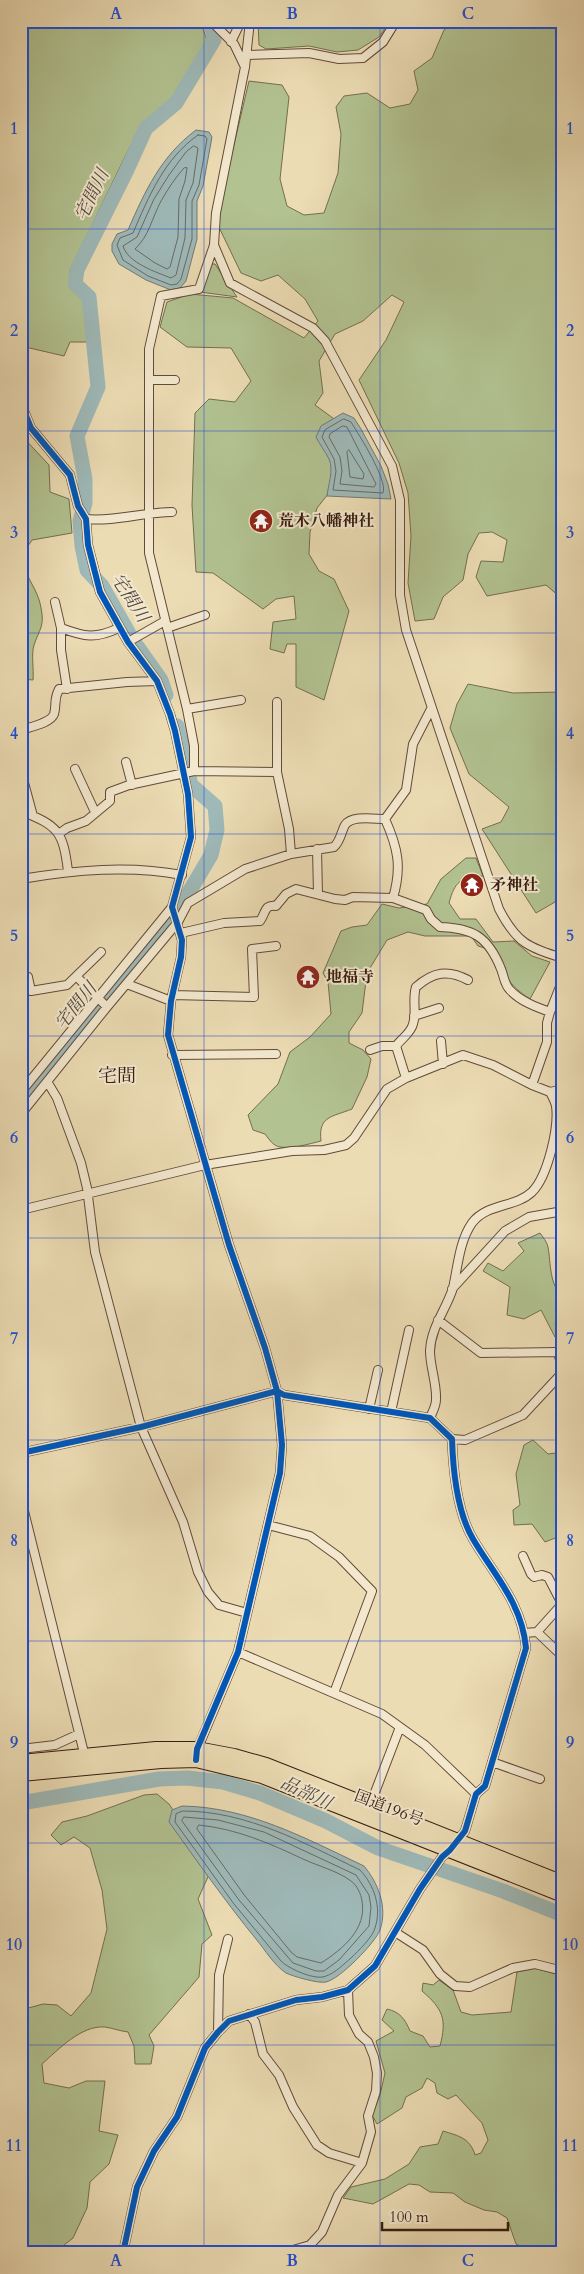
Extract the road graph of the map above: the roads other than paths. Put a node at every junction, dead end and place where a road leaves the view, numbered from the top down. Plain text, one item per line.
1 (211, 21) edge
2 (240, 21) edge
3 (250, 21) edge
4 (396, 21) edge
5 (231, 42) junction
6 (246, 55) junction
7 (245, 67) junction
8 (214, 245) junction
9 (150, 380) junction
10 (175, 380) dead end
11 (21, 404) edge
12 (149, 512) junction
13 (172, 512) dead end
14 (86, 518) junction
15 (55, 602) dead end
16 (205, 615) dead end
17 (166, 624) junction
18 (61, 628) junction
19 (119, 628) junction
20 (128, 642) junction
21 (157, 681) junction
22 (67, 689) junction
23 (242, 700) dead end
24 (277, 702) dead end
25 (187, 709) junction
26 (431, 709) junction
27 (21, 730) edge
28 (21, 750) edge
29 (126, 762) dead end
30 (75, 769) dead end
31 (188, 772) junction
32 (277, 772) junction
33 (132, 785) junction
34 (21, 811) edge
35 (95, 812) junction
36 (33, 816) junction
37 (385, 819) junction
38 (60, 833) junction
39 (317, 849) junction
40 (291, 854) junction
41 (68, 871) junction
42 (182, 875) junction
43 (21, 879) edge
44 (318, 894) junction
45 (393, 898) junction
46 (172, 907) junction
47 (178, 922) junction
48 (181, 934) junction
49 (276, 946) dead end
50 (102, 952) dead end
51 (563, 958) edge
52 (78, 977) junction
53 (21, 978) edge
54 (563, 979) edge
55 (468, 980) dead end
56 (127, 984) junction
57 (171, 998) junction
58 (101, 1002) junction
59 (439, 1008) dead end
60 (550, 1012) junction
61 (414, 1016) junction
62 (441, 1041) dead end
63 (396, 1046) junction
64 (370, 1050) dead end
65 (276, 1054) dead end
66 (172, 1055) junction
67 (442, 1064) junction
68 (406, 1078) junction
69 (48, 1083) junction
70 (532, 1085) junction
71 (563, 1089) edge
72 (21, 1092) edge
73 (550, 1092) junction
74 (21, 1114) edge
75 (205, 1165) junction
76 (88, 1194) junction
77 (21, 1210) edge
78 (563, 1211) edge
79 (452, 1289) junction
80 (438, 1320) junction
81 (409, 1330) dead end
82 (378, 1370) dead end
83 (277, 1391) junction
84 (369, 1409) junction
85 (391, 1412) junction
86 (430, 1418) junction
87 (141, 1427) junction
88 (452, 1439) junction
89 (21, 1453) edge
90 (21, 1499) edge
91 (268, 1525) junction
92 (523, 1556) dead end
93 (562, 1603) edge
94 (247, 1613) junction
95 (537, 1632) junction
96 (524, 1633) junction
97 (238, 1652) junction
98 (563, 1661) edge
99 (334, 1693) junction
100 (400, 1728) junction
101 (79, 1734) junction
102 (21, 1749) edge
103 (197, 1755) junction
104 (86, 1761) junction
105 (21, 1762) edge
106 (492, 1762) junction
107 (21, 1774) edge
108 (540, 1779) dead end
109 (476, 1794) junction
110 (368, 1812) junction
111 (454, 1845) junction
112 (563, 1883) edge
113 (563, 1895) edge
114 (395, 1932) junction
115 (228, 1940) dead end
116 (563, 1971) edge
117 (348, 1990) junction
118 (249, 2014) junction
119 (218, 2032) junction
120 (362, 2163) junction
121 (293, 2250) dead end
122 (123, 2253) edge

1 - 5 street
2 - 5 street
3 - 6 street
4 - 6 street
5 - 7 street
6 - 7 street
7 - 8 street
8 - 9 street
8 - 26 street
9 - 10 street
9 - 12 street
11 - 14 street
12 - 13 street
12 - 14 street
12 - 17 street
14 - 19 street
15 - 18 street
16 - 17 street
17 - 20 street
17 - 25 street
18 - 19 street
18 - 22 street
19 - 20 street
20 - 21 street
21 - 22 street
21 - 31 street
22 - 27 street
23 - 25 street
24 - 32 street
25 - 31 street
26 - 37 street
26 - 51 street
28 - 36 street
29 - 33 street
30 - 35 street
31 - 32 street
31 - 33 street
31 - 42 street
32 - 40 street
33 - 35 street
34 - 36 street
35 - 38 street
36 - 38 street
37 - 39 street
37 - 45 street
38 - 41 street
39 - 40 street
39 - 44 street
40 - 47 street
41 - 42 street
41 - 43 street
42 - 46 street
44 - 45 street
44 - 48 street
45 - 60 street
46 - 47 street
46 - 58 street
47 - 48 street
47 - 56 street
48 - 57 street
49 - 57 street
50 - 52 street
52 - 53 street
52 - 58 street
54 - 60 street
55 - 61 street
56 - 57 street
56 - 58 street
57 - 66 street
58 - 69 street
58 - 72 street
59 - 61 street
60 - 70 street
61 - 63 street
62 - 67 street
63 - 64 street
63 - 68 street
65 - 66 street
66 - 75 street
67 - 68 street
67 - 70 street
68 - 75 street
69 - 74 street
69 - 76 street
70 - 73 street
71 - 73 street
73 - 79 street
75 - 76 street
75 - 83 street
76 - 77 street
76 - 87 street
78 - 79 street
79 - 80 street
80 - 86 street
80 - 88 street
81 - 85 street
82 - 84 street
83 - 84 street
83 - 87 street
83 - 91 street
84 - 85 street
85 - 86 street
86 - 88 street
87 - 89 street
87 - 94 street
88 - 96 street
90 - 101 street
91 - 94 street
91 - 99 street
92 - 93 street
93 - 95 street
94 - 97 street
95 - 96 street
95 - 98 street
96 - 106 street
97 - 99 street
97 - 103 street
99 - 100 street
100 - 109 street
100 - 110 street
101 - 102 street
101 - 104 street
103 - 104 highway, 国道196号
103 - 110 highway, 国道196号
104 - 105 highway, 国道196号
104 - 107 highway, 国道196号
106 - 108 street
106 - 109 street
109 - 111 street
110 - 111 highway, 国道196号
111 - 112 highway, 国道196号
111 - 113 highway, 国道196号
111 - 114 street
114 - 116 street
114 - 117 street
115 - 119 street
117 - 118 street
117 - 120 street
118 - 119 street
118 - 120 street
119 - 122 street
120 - 121 street

